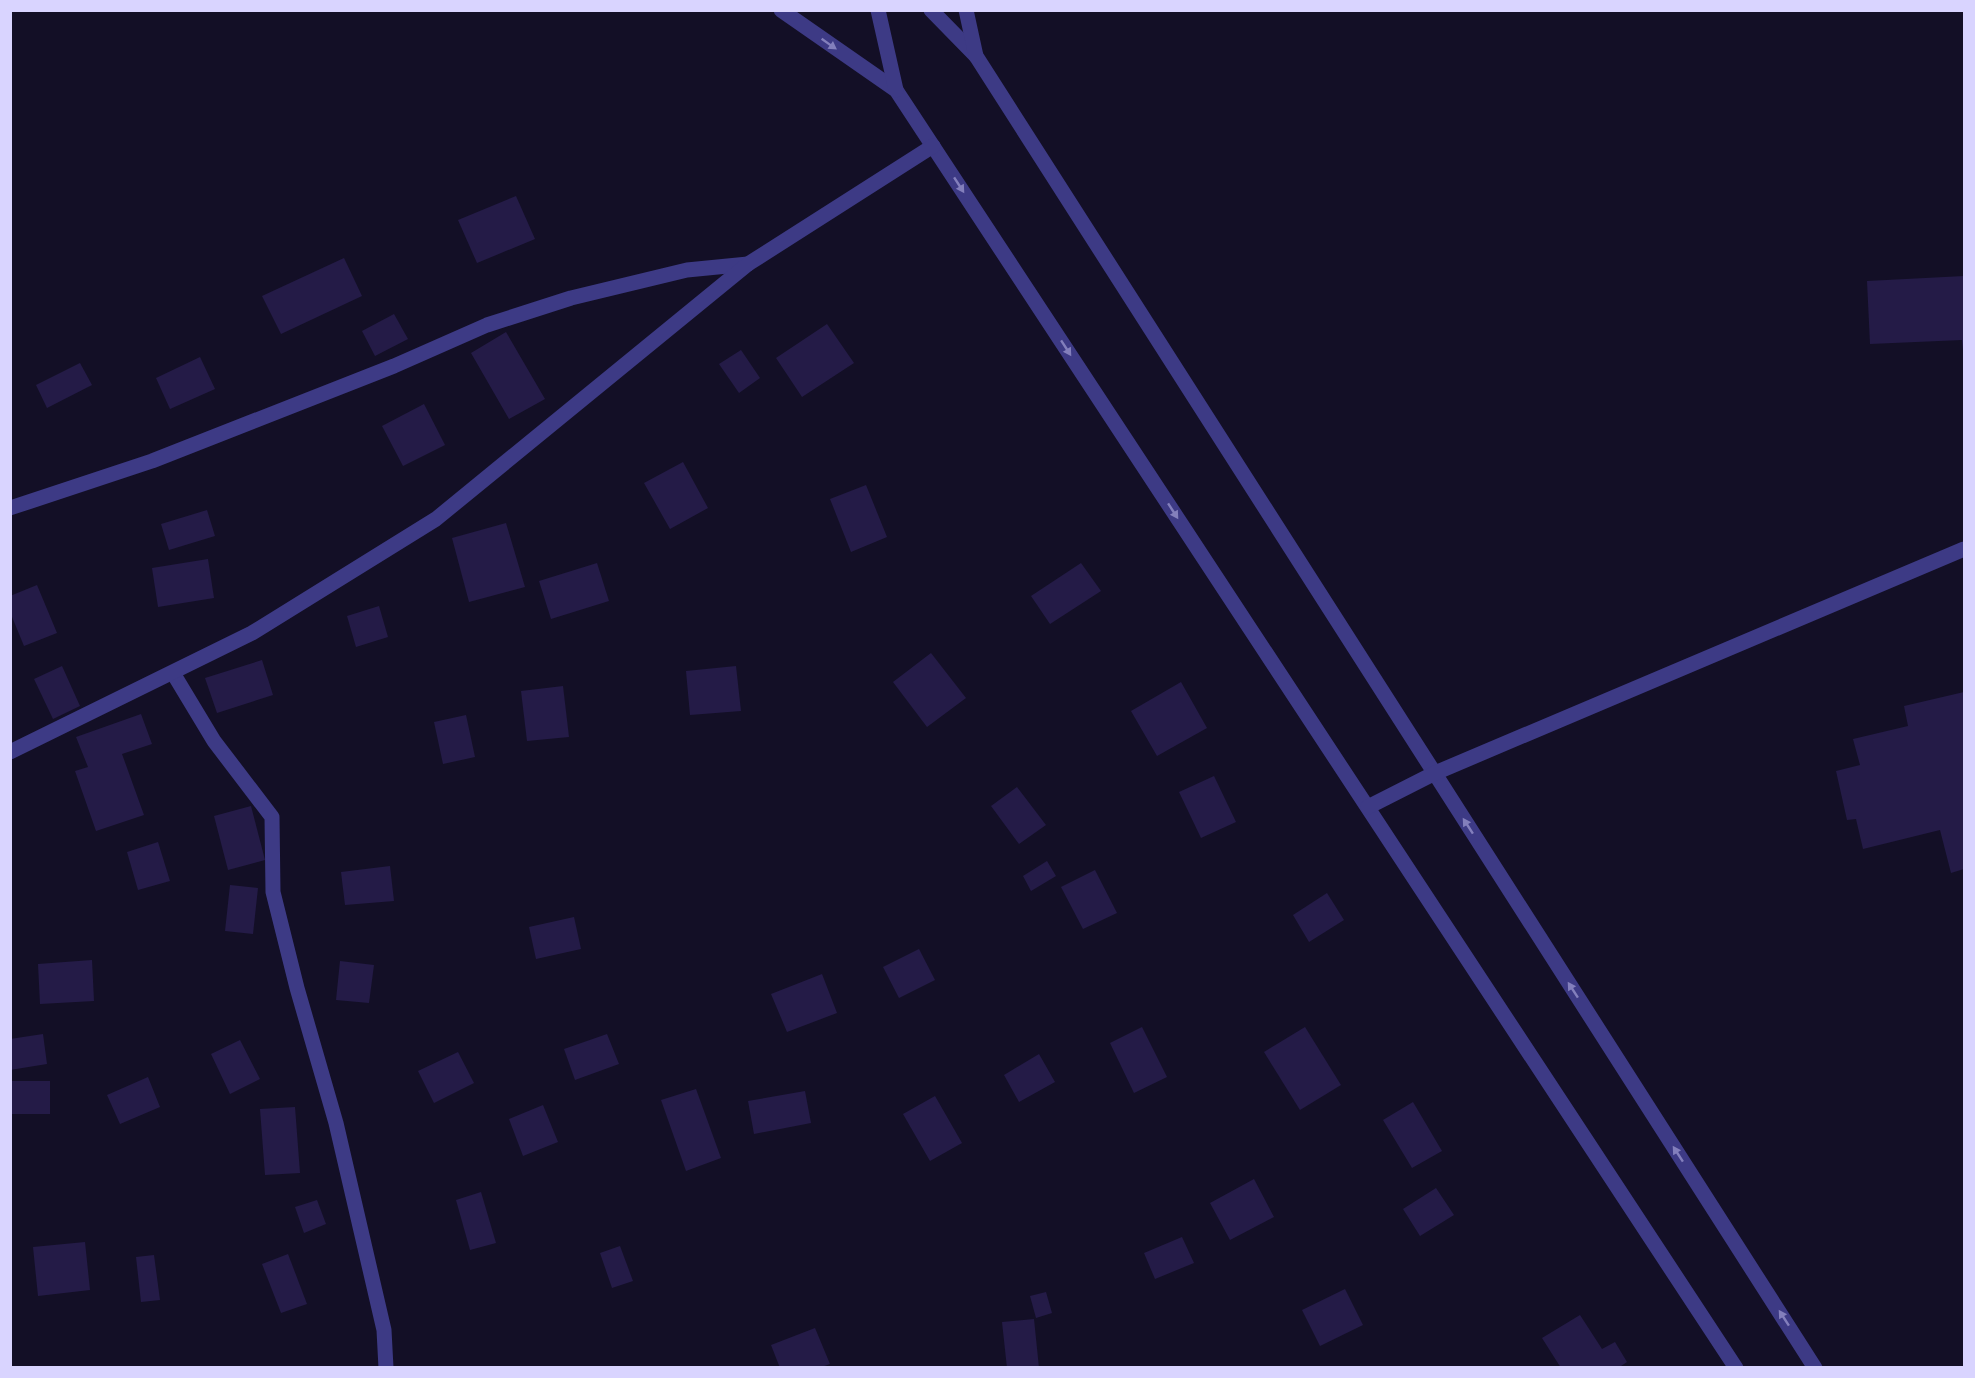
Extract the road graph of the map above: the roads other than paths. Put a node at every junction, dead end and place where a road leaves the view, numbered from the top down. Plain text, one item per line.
1 (781, 10) edge
2 (878, 10) edge
3 (931, 10) edge
4 (966, 10) edge
5 (976, 56) junction
6 (896, 90) junction
7 (933, 146) junction
8 (748, 264) junction
9 (10, 508) edge
10 (1965, 549) edge
11 (173, 673) junction
12 (10, 752) edge
13 (1435, 773) junction
14 (1368, 807) junction
15 (386, 1368) edge
16 (1736, 1368) edge
17 (1815, 1368) edge

1 -> 6 street
2 - 6 street
3 - 5 street
4 - 5 street
5 - 13 street
6 - 7 street
7 - 8 street
7 -> 14 street
8 - 9 street
8 - 11 street
10 - 13 street
11 - 12 street
11 - 15 street
13 - 14 street
17 -> 13 street
14 - 16 street

